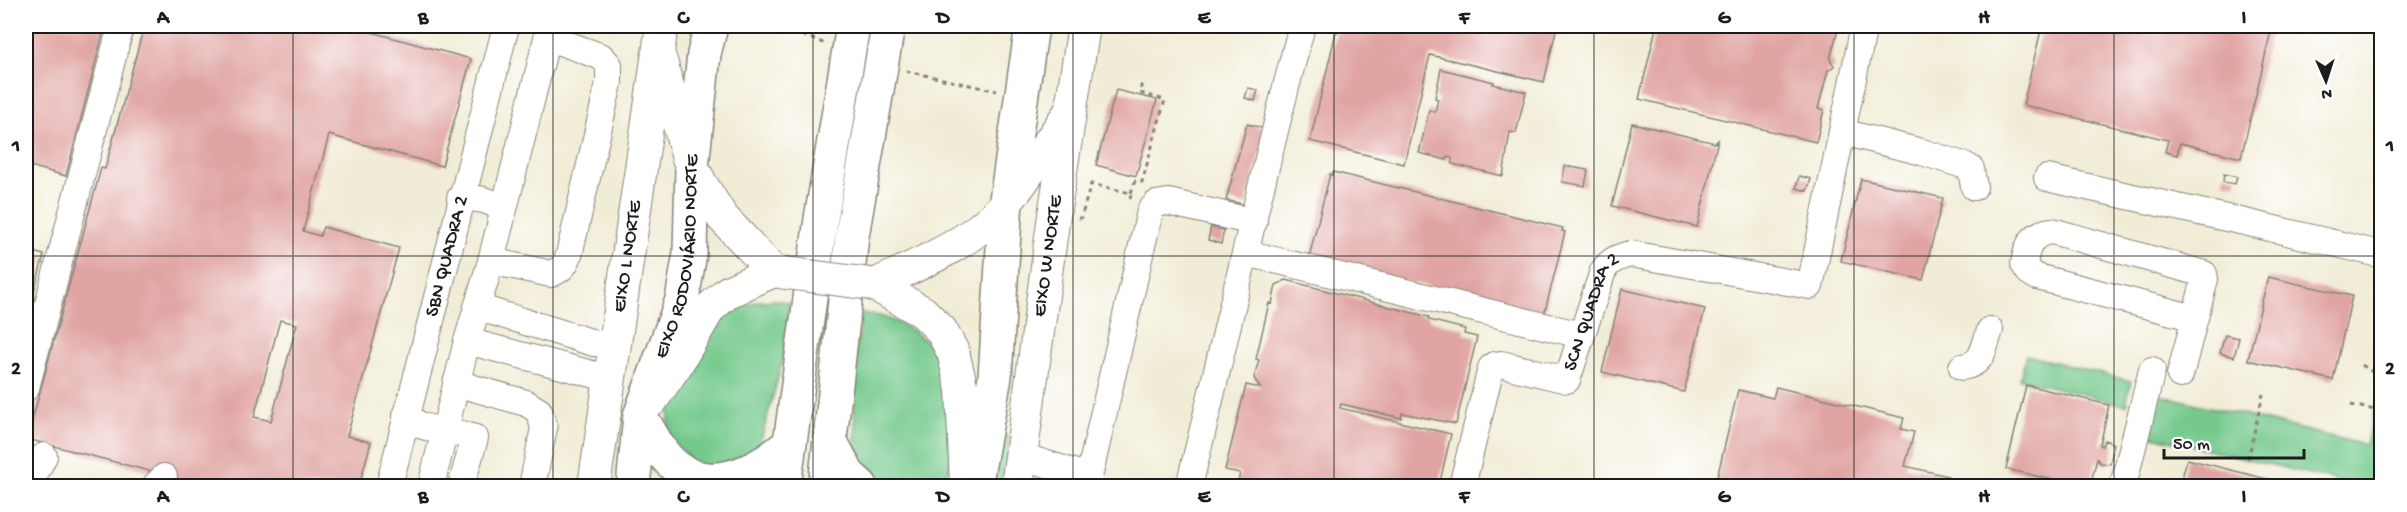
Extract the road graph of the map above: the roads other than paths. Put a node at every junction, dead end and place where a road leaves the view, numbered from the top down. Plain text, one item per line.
1 (121, 26) edge
2 (506, 26) edge
3 (711, 26) edge
4 (888, 26) edge
5 (1032, 26) edge
6 (1302, 26) edge
7 (1864, 26) edge
8 (549, 31) edge
9 (1079, 31) edge
10 (659, 37) edge
11 (851, 39) edge
12 (1071, 110) junction
13 (1842, 132) junction
14 (470, 163) junction
15 (692, 167) junction
16 (513, 175) junction
17 (2048, 178) dead end
18 (1974, 187) dead end
19 (460, 198) junction
20 (1006, 200) junction
21 (503, 211) junction
22 (1254, 222) junction
23 (1246, 254) junction
24 (2379, 254) dead end
25 (491, 261) junction
26 (779, 272) junction
27 (873, 285) junction
28 (477, 307) junction
29 (2195, 318) junction
30 (1990, 330) dead end
31 (1581, 335) junction
32 (466, 341) junction
33 (616, 344) junction
34 (1962, 367) dead end
35 (2152, 370) dead end
36 (2180, 375) dead end
37 (611, 379) junction
38 (456, 383) junction
39 (26, 388) edge
40 (406, 416) junction
41 (640, 416) junction
42 (830, 440) junction
43 (442, 441) junction
44 (400, 442) junction
45 (789, 444) junction
46 (44, 456) dead end
47 (1021, 456) junction
48 (1088, 482) edge
49 (967, 485) edge
50 (29, 486) edge
51 (389, 486) edge
52 (431, 486) edge
53 (461, 486) edge
54 (532, 486) edge
55 (594, 486) edge
56 (633, 486) edge
57 (784, 486) edge
58 (825, 486) edge
59 (861, 486) edge
60 (1017, 486) edge
61 (1189, 486) edge
62 (1462, 486) edge
63 (2122, 486) edge

1 - 39 street
2 - 14 street, SBN QUADRA 2
3 - 15 highway, EIXO RODOVIÁRIO NORTE
4 - 42 highway
5 - 20 highway
6 - 22 street
7 - 13 street, SCN QUADRA 2
8 - 16 street
8 - 25 street
9 - 12 main road, EIXO W NORTE
10 - 15 main road
10 - 33 main road, EIXO L NORTE
11 - 45 highway
12 - 20 main road
12 - 47 main road, EIXO W NORTE
13 - 18 street
13 - 31 street, SCN QUADRA 2
14 - 16 street
14 - 19 street, SBN QUADRA 2
15 - 26 main road
15 - 41 highway, EIXO RODOVIÁRIO NORTE
16 - 21 street
17 - 24 street
19 - 21 street
19 - 40 street, SBN QUADRA 2
20 - 27 main road
20 - 49 highway
21 - 25 street
22 - 23 street
22 - 48 street
23 - 31 street
23 - 61 street
25 - 28 street
26 - 27 main road, bridge
26 - 41 main road
27 - 49 main road
28 - 32 street
28 - 33 street
29 - 29 street
29 - 36 street
30 - 34 street
31 - 62 street, SCN QUADRA 2
32 - 37 street
32 - 38 street
33 - 37 main road, EIXO L NORTE
35 - 63 street
37 - 55 main road, EIXO L NORTE
38 - 43 street
38 - 54 street
40 - 43 street
40 - 44 street, SBN QUADRA 2
41 - 45 highway
41 - 56 highway, EIXO RODOVIÁRIO NORTE
42 - 58 highway
42 - 59 highway
43 - 44 street
43 - 52 street
43 - 53 street
44 - 51 street, SBN QUADRA 2
45 - 57 highway
46 - 50 street
47 - 48 street
47 - 60 main road, EIXO W NORTE

